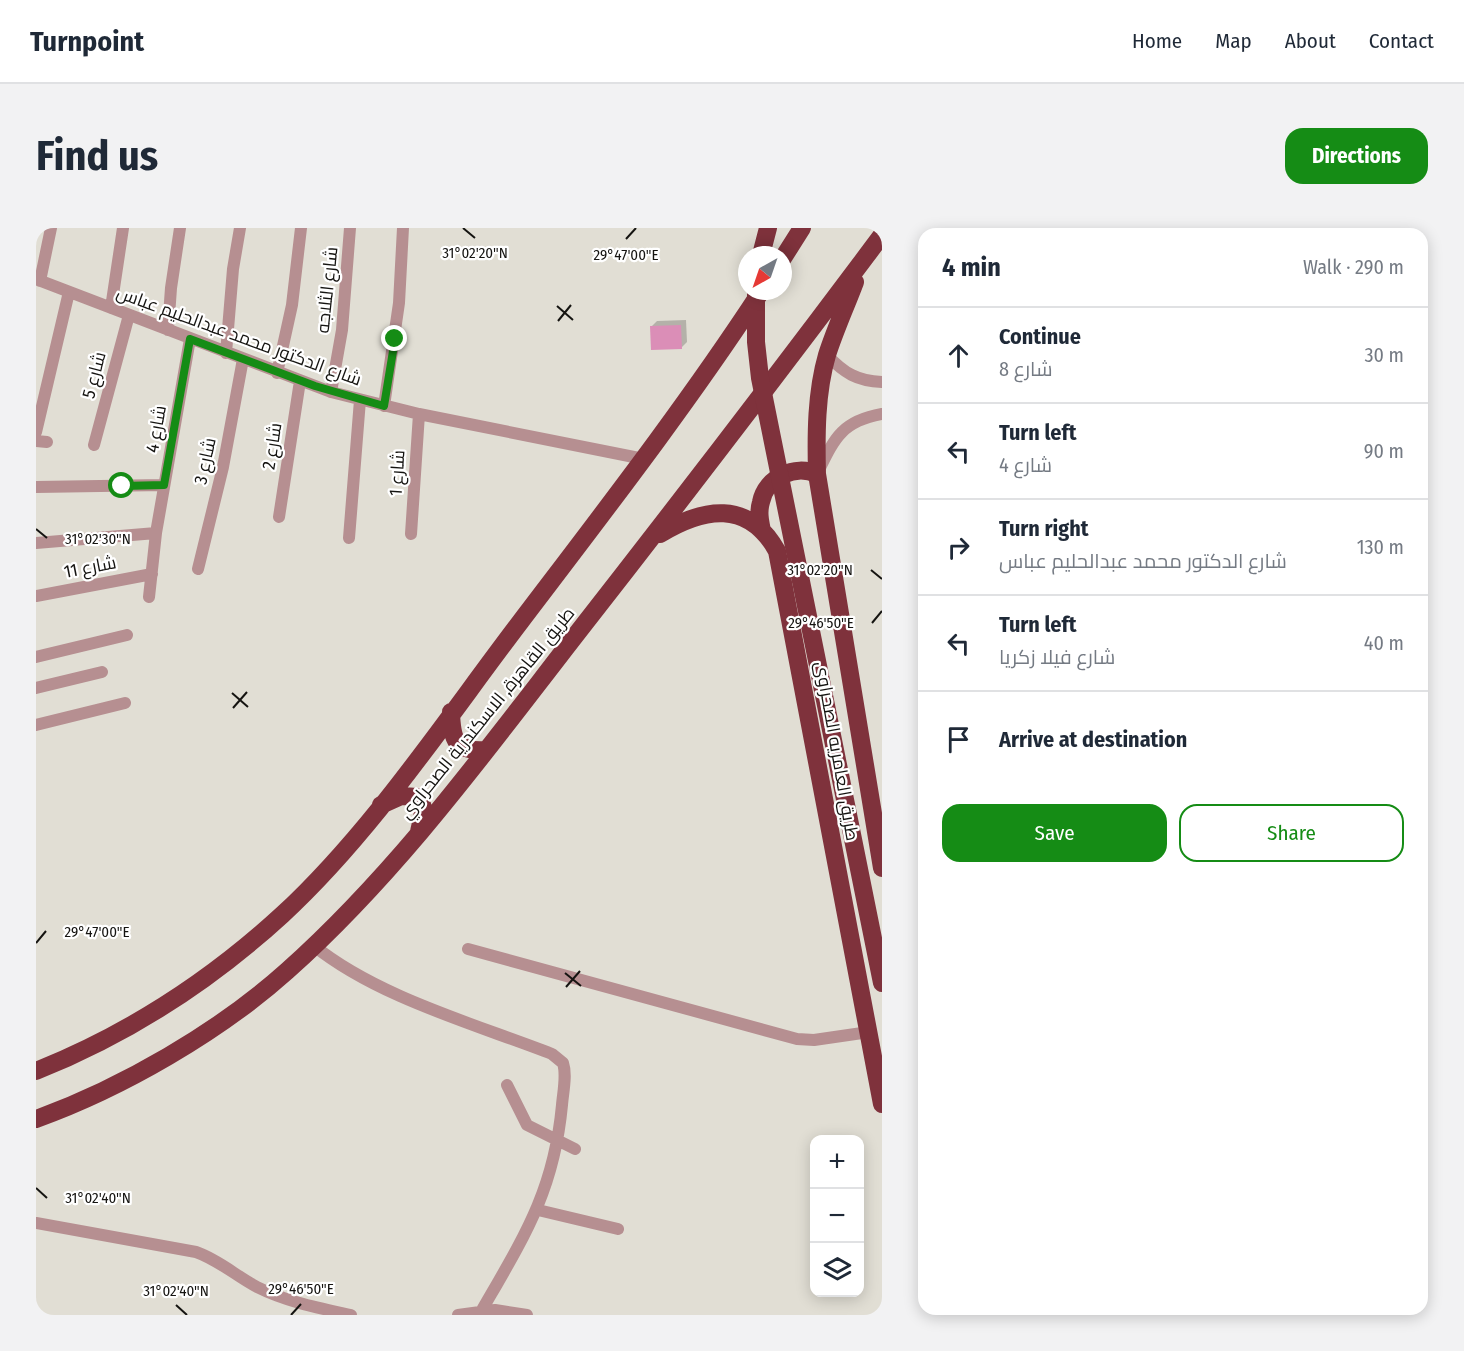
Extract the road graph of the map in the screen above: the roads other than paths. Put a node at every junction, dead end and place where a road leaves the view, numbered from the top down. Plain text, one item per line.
1 (51, 228) edge
2 (123, 228) edge
3 (180, 228) edge
4 (240, 228) edge
5 (301, 228) edge
6 (350, 228) edge
7 (403, 228) edge
8 (768, 228) edge
9 (802, 228) edge
10 (882, 235) edge
11 (763, 246) edge
12 (791, 246) edge
13 (864, 260) junction
14 (38, 280) edge
15 (69, 292) junction
16 (755, 300) edge
17 (756, 300) edge
18 (111, 308) junction
19 (129, 315) junction
20 (168, 330) junction
21 (190, 339) junction
22 (226, 353) junction
23 (827, 355) junction
24 (243, 359) junction
25 (277, 373) junction
26 (300, 381) junction
27 (882, 382) edge
28 (331, 392) junction
29 (360, 400) junction
30 (384, 406) junction
31 (419, 414) junction
32 (882, 414) edge
33 (36, 432) edge
34 (94, 445) dead end
35 (644, 459) junction
36 (818, 474) junction
37 (164, 485) junction
38 (36, 488) edge
39 (279, 517) dead end
40 (762, 531) junction
41 (156, 533) junction
42 (411, 534) dead end
43 (349, 538) dead end
44 (651, 540) junction
45 (36, 543) edge
46 (198, 569) dead end
47 (152, 573) junction
48 (36, 596) edge
49 (149, 597) dead end
50 (127, 636) dead end
51 (36, 657) edge
52 (102, 672) dead end
53 (36, 688) edge
54 (125, 703) dead end
55 (451, 712) junction
56 (36, 725) edge
57 (486, 750) junction
58 (875, 788) edge
59 (381, 805) junction
60 (419, 832) junction
61 (882, 868) edge
62 (313, 945) junction
63 (468, 949) dead end
64 (882, 983) edge
65 (869, 1032) junction
66 (36, 1071) edge
67 (507, 1085) dead end
68 (882, 1104) edge
69 (36, 1119) edge
70 (559, 1142) junction
71 (575, 1149) dead end
72 (538, 1210) junction
73 (36, 1223) edge
74 (618, 1228) dead end
75 (482, 1310) junction
76 (351, 1315) edge
77 (458, 1315) edge
78 (527, 1315) edge

1 - 14 street
2 - 18 street
3 - 20 street
4 - 22 street
5 - 25 street
6 - 28 street, شارع الثلاجه
7 - 30 street
8 - 11 highway
9 - 12 highway
10 - 13 highway, طريق القاهرة, الاسكندرية الصحراوي
13 - 23 highway, طريق العامريه الصحراوى
13 - 44 highway, طريق القاهرة, الاسكندرية الصحراوي
14 - 15 street, شارع الدكتور محمد عبدالحليم عباس
15 - 18 street, شارع الدكتور محمد عبدالحليم عباس
15 - 33 street
16 - 35 highway, طريق القاهرة, الاسكندرية الصحراوي
17 - 64 highway, bridge
18 - 19 street, شارع الدكتور محمد عبدالحليم عباس
19 - 20 street, شارع الدكتور محمد عبدالحليم عباس
19 - 34 street, شارع 5
20 - 21 street, شارع الدكتور محمد عبدالحليم عباس
21 - 22 street, شارع الدكتور محمد عبدالحليم عباس
21 - 37 street, شارع 4
22 - 24 street, شارع الدكتور محمد عبدالحليم عباس
23 - 27 street
23 - 36 highway, طريق العامريه الصحراوى
24 - 25 street, شارع الدكتور محمد عبدالحليم عباس
24 - 46 street, شارع 3
25 - 26 street, شارع الدكتور محمد عبدالحليم عباس
26 - 28 street, شارع الدكتور محمد عبدالحليم عباس
26 - 39 street, شارع 2
28 - 29 street, شارع الدكتور محمد عبدالحليم عباس
29 - 30 street, شارع الدكتور محمد عبدالحليم عباس
29 - 43 street
30 - 31 street, شارع الدكتور محمد عبدالحليم عباس
31 - 35 street, شارع الدكتور محمد عبدالحليم عباس
31 - 42 street, شارع 1
32 - 36 street
35 - 55 highway, طريق القاهرة, الاسكندرية الصحراوي
36 - 40 highway
36 - 58 highway, طريق العامريه الصحراوى
37 - 38 street
37 - 41 street, شارع 4
40 - 44 highway, طريق العامريه الصحراوى
40 - 65 highway, طريق العامريه الصحراوى
41 - 45 street
41 - 47 street, شارع 4
44 - 57 highway, طريق القاهرة, الاسكندرية الصحراوي
47 - 48 street, شارع 11
47 - 49 street, شارع 4
50 - 51 street
52 - 53 street
54 - 56 street
55 - 57 highway
55 - 59 highway, طريق القاهرة, الاسكندرية الصحراوي
57 - 60 highway, طريق القاهرة, الاسكندرية الصحراوي
58 - 61 highway, طريق العامريه الصحراوى
59 - 60 highway
59 - 66 highway, طريق القاهرة, الاسكندرية الصحراوي
60 - 62 highway, طريق القاهرة, الاسكندرية الصحراوي
62 - 69 highway, طريق القاهرة, الاسكندرية الصحراوي
62 - 70 street
63 - 65 street
65 - 68 highway, طريق العامريه الصحراوى
67 - 70 street
70 - 71 street
70 - 72 street
72 - 74 street
72 - 75 street
73 - 76 street
75 - 77 street
75 - 78 street

